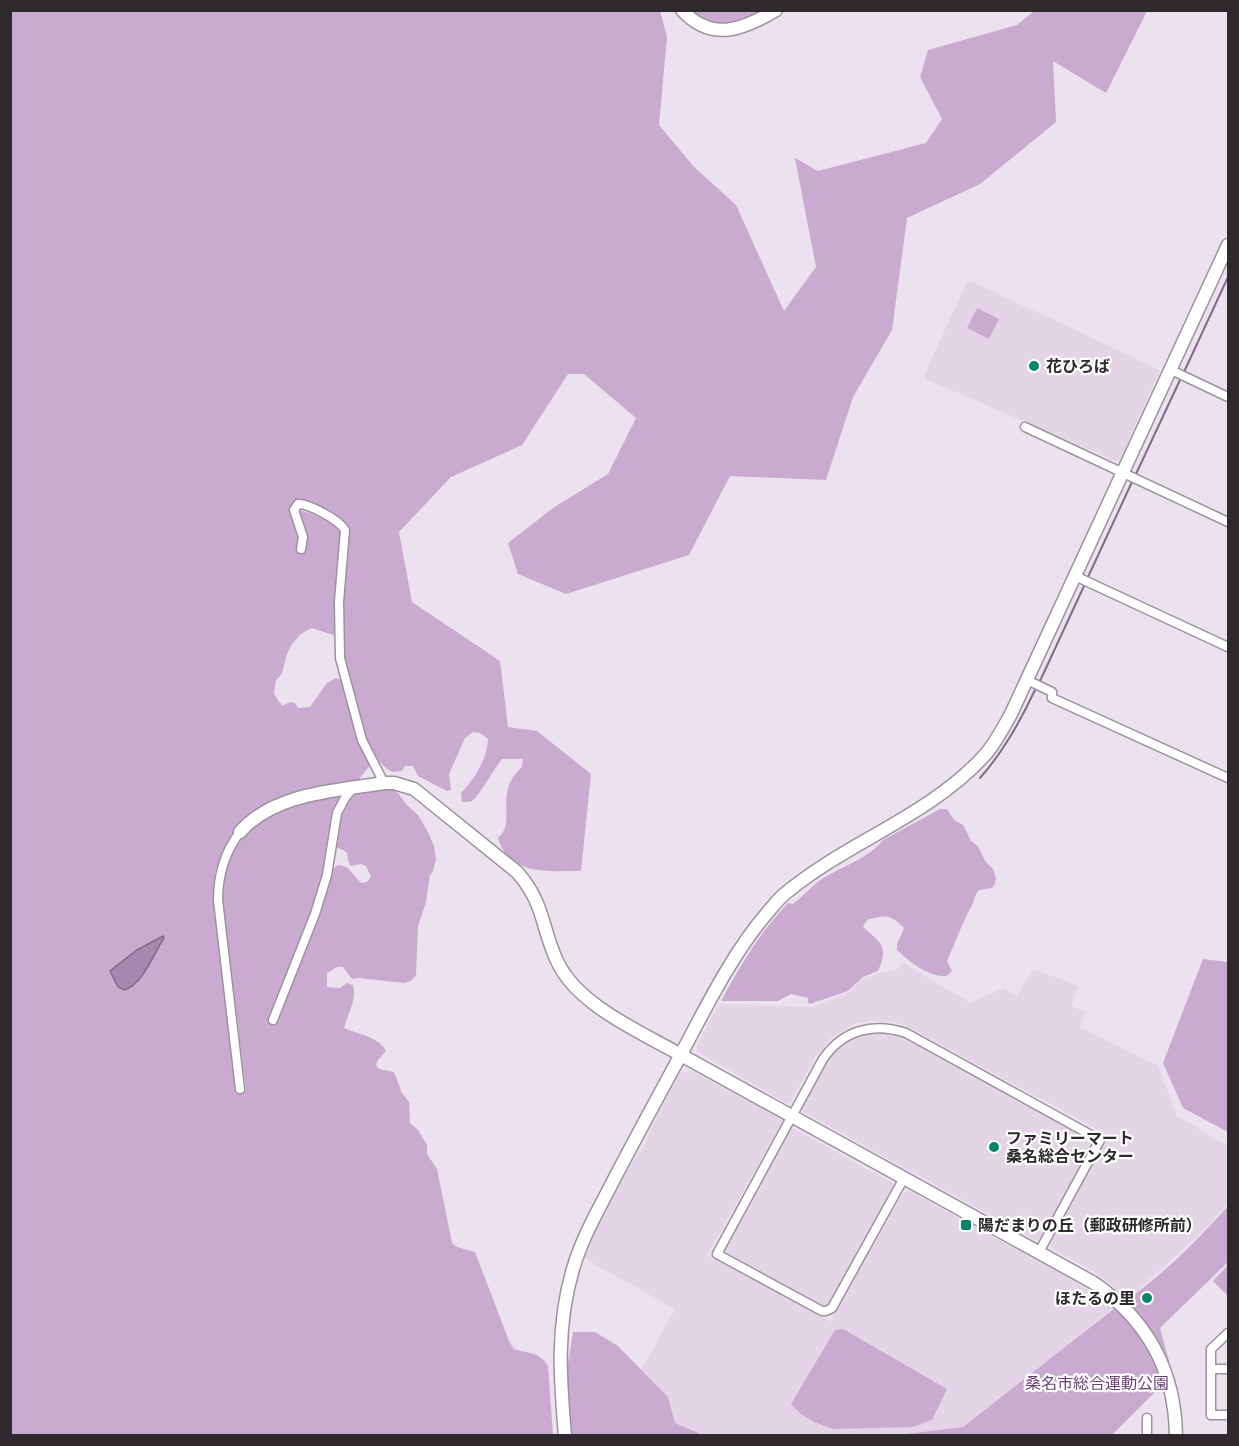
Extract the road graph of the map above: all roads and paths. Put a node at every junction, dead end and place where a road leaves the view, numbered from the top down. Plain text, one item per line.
1 (682, 10) edge
2 (776, 10) edge
3 (1228, 245) edge
4 (1223, 269) edge
5 (1171, 370) junction
6 (1228, 397) edge
7 (1025, 427) dead end
8 (1123, 473) junction
9 (1228, 522) edge
10 (301, 549) dead end
11 (1075, 576) junction
12 (1228, 647) edge
13 (1027, 680) junction
14 (1228, 778) edge
15 (384, 783) junction
16 (353, 788) junction
17 (240, 832) joint
18 (273, 1020) dead end
19 (681, 1055) junction
20 (240, 1089) dead end
21 (791, 1116) junction
22 (904, 1178) junction
23 (1039, 1252) junction
24 (1228, 1333) edge
25 (1211, 1369) junction
26 (1228, 1369) edge
27 (1228, 1415) edge
28 (1147, 1418) dead end
29 (565, 1436) edge
30 (1147, 1436) edge
31 (1176, 1436) edge

1 - 2 street
3 - 4 street
4 - 5 street
5 - 6 street
5 - 8 street
7 - 8 street
8 - 9 street
8 - 11 street
10 - 15 street
11 - 12 street
11 - 13 street
13 - 14 street
13 - 19 street
15 - 16 street
15 - 19 street
16 - 17 street
16 - 18 street
17 - 20 street
19 - 21 street
19 - 29 street
21 - 22 street
21 - 22 street
21 - 23 street
22 - 23 street
23 - 31 street
24 - 25 street
25 - 26 street
25 - 27 street
28 - 30 street

